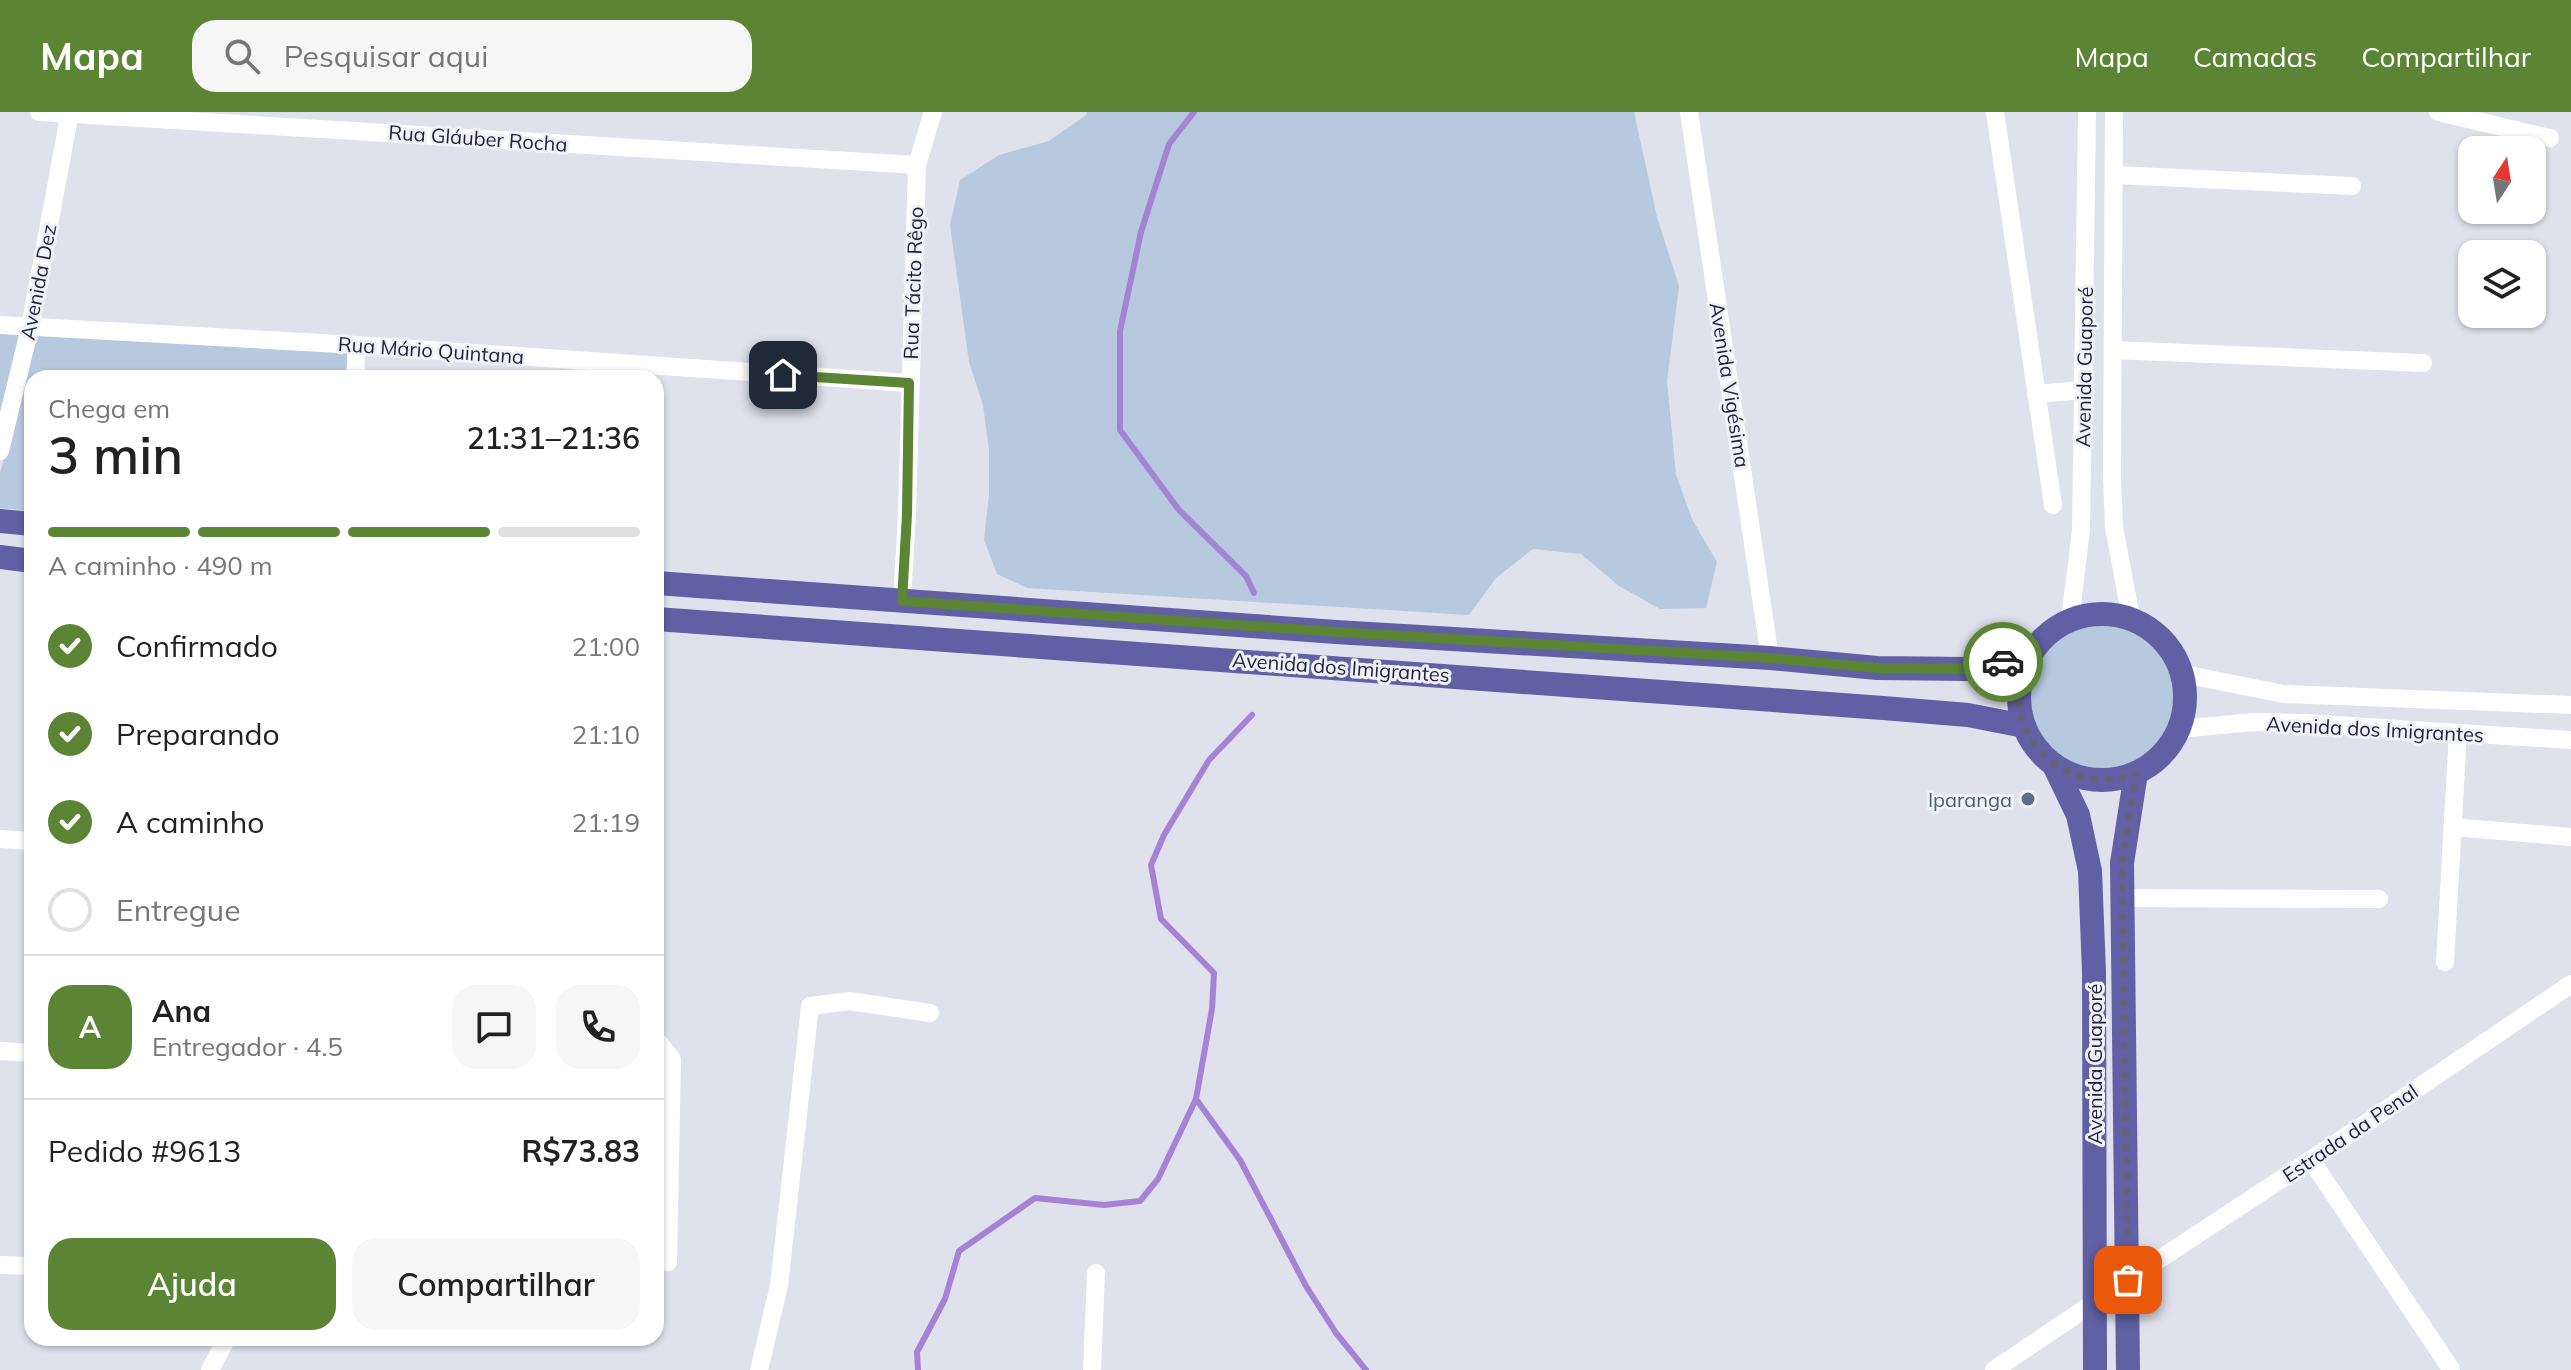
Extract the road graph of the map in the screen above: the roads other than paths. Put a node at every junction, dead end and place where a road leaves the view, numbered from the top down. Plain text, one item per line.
1 (39, 112) edge
2 (933, 112) edge
3 (1689, 112) edge
4 (1995, 112) edge
5 (2087, 112) edge
6 (2114, 112) edge
7 (2438, 112) edge
8 (70, 113) edge
9 (2550, 138) dead end
10 (917, 165) junction
11 (2115, 175) junction
12 (2352, 186) dead end
13 (2113, 206) junction
14 (2086, 207) junction
15 (0, 325) edge
16 (30, 327) junction
17 (357, 345) junction
18 (2113, 350) junction
19 (2423, 363) dead end
20 (355, 370) edge
21 (909, 383) junction
22 (2084, 390) junction
23 (2036, 394) junction
24 (0, 451) edge
25 (2053, 505) dead end
26 (0, 521) edge
27 (24, 523) edge
28 (0, 557) edge
29 (24, 560) edge
30 (664, 584) edge
31 (902, 601) junction
32 (2131, 618) junction
33 (664, 620) edge
34 (2070, 620) junction
35 (1770, 658) junction
36 (2028, 658) junction
37 (2183, 674) junction
38 (2571, 705) edge
39 (2024, 726) junction
40 (2180, 729) junction
41 (2458, 733) junction
42 (2571, 740) edge
43 (2054, 765) junction
44 (2136, 773) junction
45 (2453, 827) junction
46 (2571, 837) edge
47 (0, 839) edge
48 (24, 840) edge
49 (2122, 898) junction
50 (2379, 899) dead end
51 (2445, 962) dead end
52 (2571, 984) edge
53 (930, 1013) dead end
54 (664, 1049) edge
55 (0, 1051) edge
56 (24, 1052) edge
57 (2311, 1160) junction
58 (664, 1262) edge
59 (0, 1265) edge
60 (24, 1266) edge
61 (1096, 1273) dead end
62 (2128, 1280) junction
63 (2095, 1302) junction
64 (223, 1346) edge
65 (2451, 1369) edge
66 (210, 1370) edge
67 (759, 1370) edge
68 (1092, 1370) edge
69 (1994, 1370) edge
70 (2095, 1370) edge
71 (2128, 1370) edge

1 - 8 street, Rua Gláuber Rocha
2 - 10 street, Rua Tácito Rêgo
3 - 35 street, Avenida Vigésima
4 - 23 street
5 - 14 street, Avenida Guaporé
6 - 11 street, Avenida Guaporé
7 - 9 street
8 - 10 street, Rua Gláuber Rocha
8 - 16 street, Avenida Dez
10 - 21 street, Rua Tácito Rêgo
11 - 12 street
11 - 13 street, Avenida Guaporé
13 - 14 street
13 - 18 street, Avenida Guaporé
14 - 22 street, Avenida Guaporé
15 - 16 street, Rua Mário Quintana
16 - 17 street, Rua Mário Quintana
16 - 24 street, Avenida Dez
17 - 20 street
17 - 21 street, Rua Mário Quintana
18 - 19 street
18 - 32 street, Avenida Guaporé
21 - 31 street, Rua Tácito Rêgo
22 - 23 street
22 - 34 street, Avenida Guaporé
23 - 25 street
26 - 27 main road
28 - 29 main road
30 - 31 main road, Avenida dos Imigrantes
31 - 35 main road, Avenida dos Imigrantes
32 - 34 main road
32 - 37 main road
33 - 39 main road, Avenida dos Imigrantes
34 - 36 main road
35 - 36 main road, Avenida dos Imigrantes
36 - 39 main road
37 - 38 street, Avenida dos Imigrantes
37 - 40 main road
39 - 43 main road
40 - 41 street, Avenida dos Imigrantes
40 - 44 main road
41 - 42 street, Avenida dos Imigrantes
41 - 45 street
43 - 44 main road
43 - 63 main road, Avenida Guaporé
44 - 49 main road, Avenida Guaporé
45 - 46 street
45 - 51 street
47 - 48 street
49 - 50 street
49 - 62 main road, Avenida Guaporé
52 - 57 street, Estrada da Penal
53 - 67 street
54 - 58 street
55 - 56 street
57 - 62 street, Estrada da Penal
57 - 65 street
59 - 60 street
61 - 68 street
62 - 71 main road, Avenida Guaporé
63 - 69 street
63 - 70 main road, Avenida Guaporé
64 - 66 street

